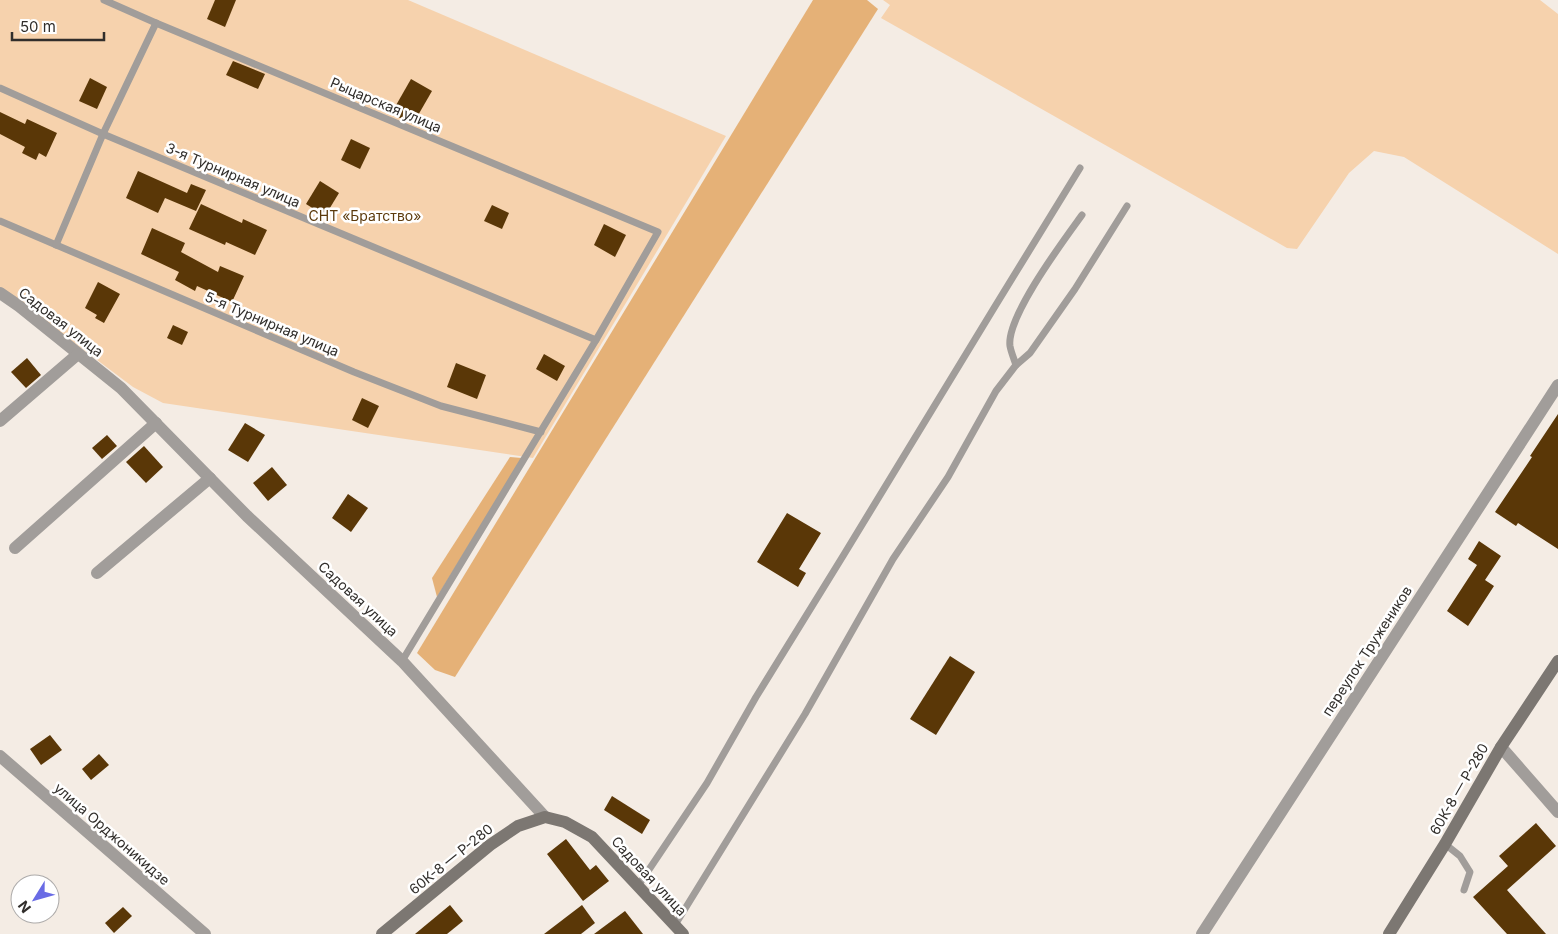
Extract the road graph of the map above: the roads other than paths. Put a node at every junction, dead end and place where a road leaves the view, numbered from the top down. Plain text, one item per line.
1 (104, 0) edge
2 (156, 23) junction
3 (0, 88) edge
4 (103, 134) junction
5 (1080, 168) dead end
6 (1127, 206) dead end
7 (1082, 215) dead end
8 (0, 221) edge
9 (56, 246) junction
10 (0, 293) edge
11 (596, 340) junction
12 (78, 354) junction
13 (1016, 365) junction
14 (1558, 385) edge
15 (0, 422) edge
16 (156, 424) junction
17 (541, 432) junction
18 (210, 478) junction
19 (15, 548) dead end
20 (97, 573) dead end
21 (402, 661) junction
22 (1558, 661) edge
23 (1501, 747) junction
24 (0, 756) edge
25 (1558, 812) edge
26 (545, 817) junction
27 (1445, 844) junction
28 (638, 886) junction
29 (1464, 890) dead end
30 (679, 930) edge
31 (205, 934) edge
32 (382, 934) edge
33 (1202, 934) edge
34 (1389, 934) edge

1 - 2 lane, Рыцарская улица
2 - 4 lane
2 - 11 lane, Рыцарская улица
3 - 4 lane, 3-я Турнирная улица
4 - 9 lane
4 - 11 lane, 3-я Турнирная улица
5 - 28 lane
6 - 13 lane
7 - 13 lane
8 - 9 lane, 5-я Турнирная улица
9 - 17 lane, 5-я Турнирная улица
10 - 12 street, Садовая улица
11 - 17 lane
12 - 15 street
12 - 16 street, Садовая улица
13 - 30 lane
14 - 33 street, переулок Тружеников
16 - 18 street, Садовая улица
16 - 19 street
17 - 21 lane
18 - 20 street
18 - 21 street, Садовая улица
21 - 26 street, Садовая улица
22 - 23 street, 60К-8 — Р-280
23 - 25 street
23 - 27 street, 60К-8 — Р-280
24 - 31 street, улица Орджоникидзе
26 - 28 street, Садовая улица
26 - 32 street, 60К-8 — Р-280
27 - 29 lane
27 - 34 street, 60К-8 — Р-280
28 - 30 street, Садовая улица

